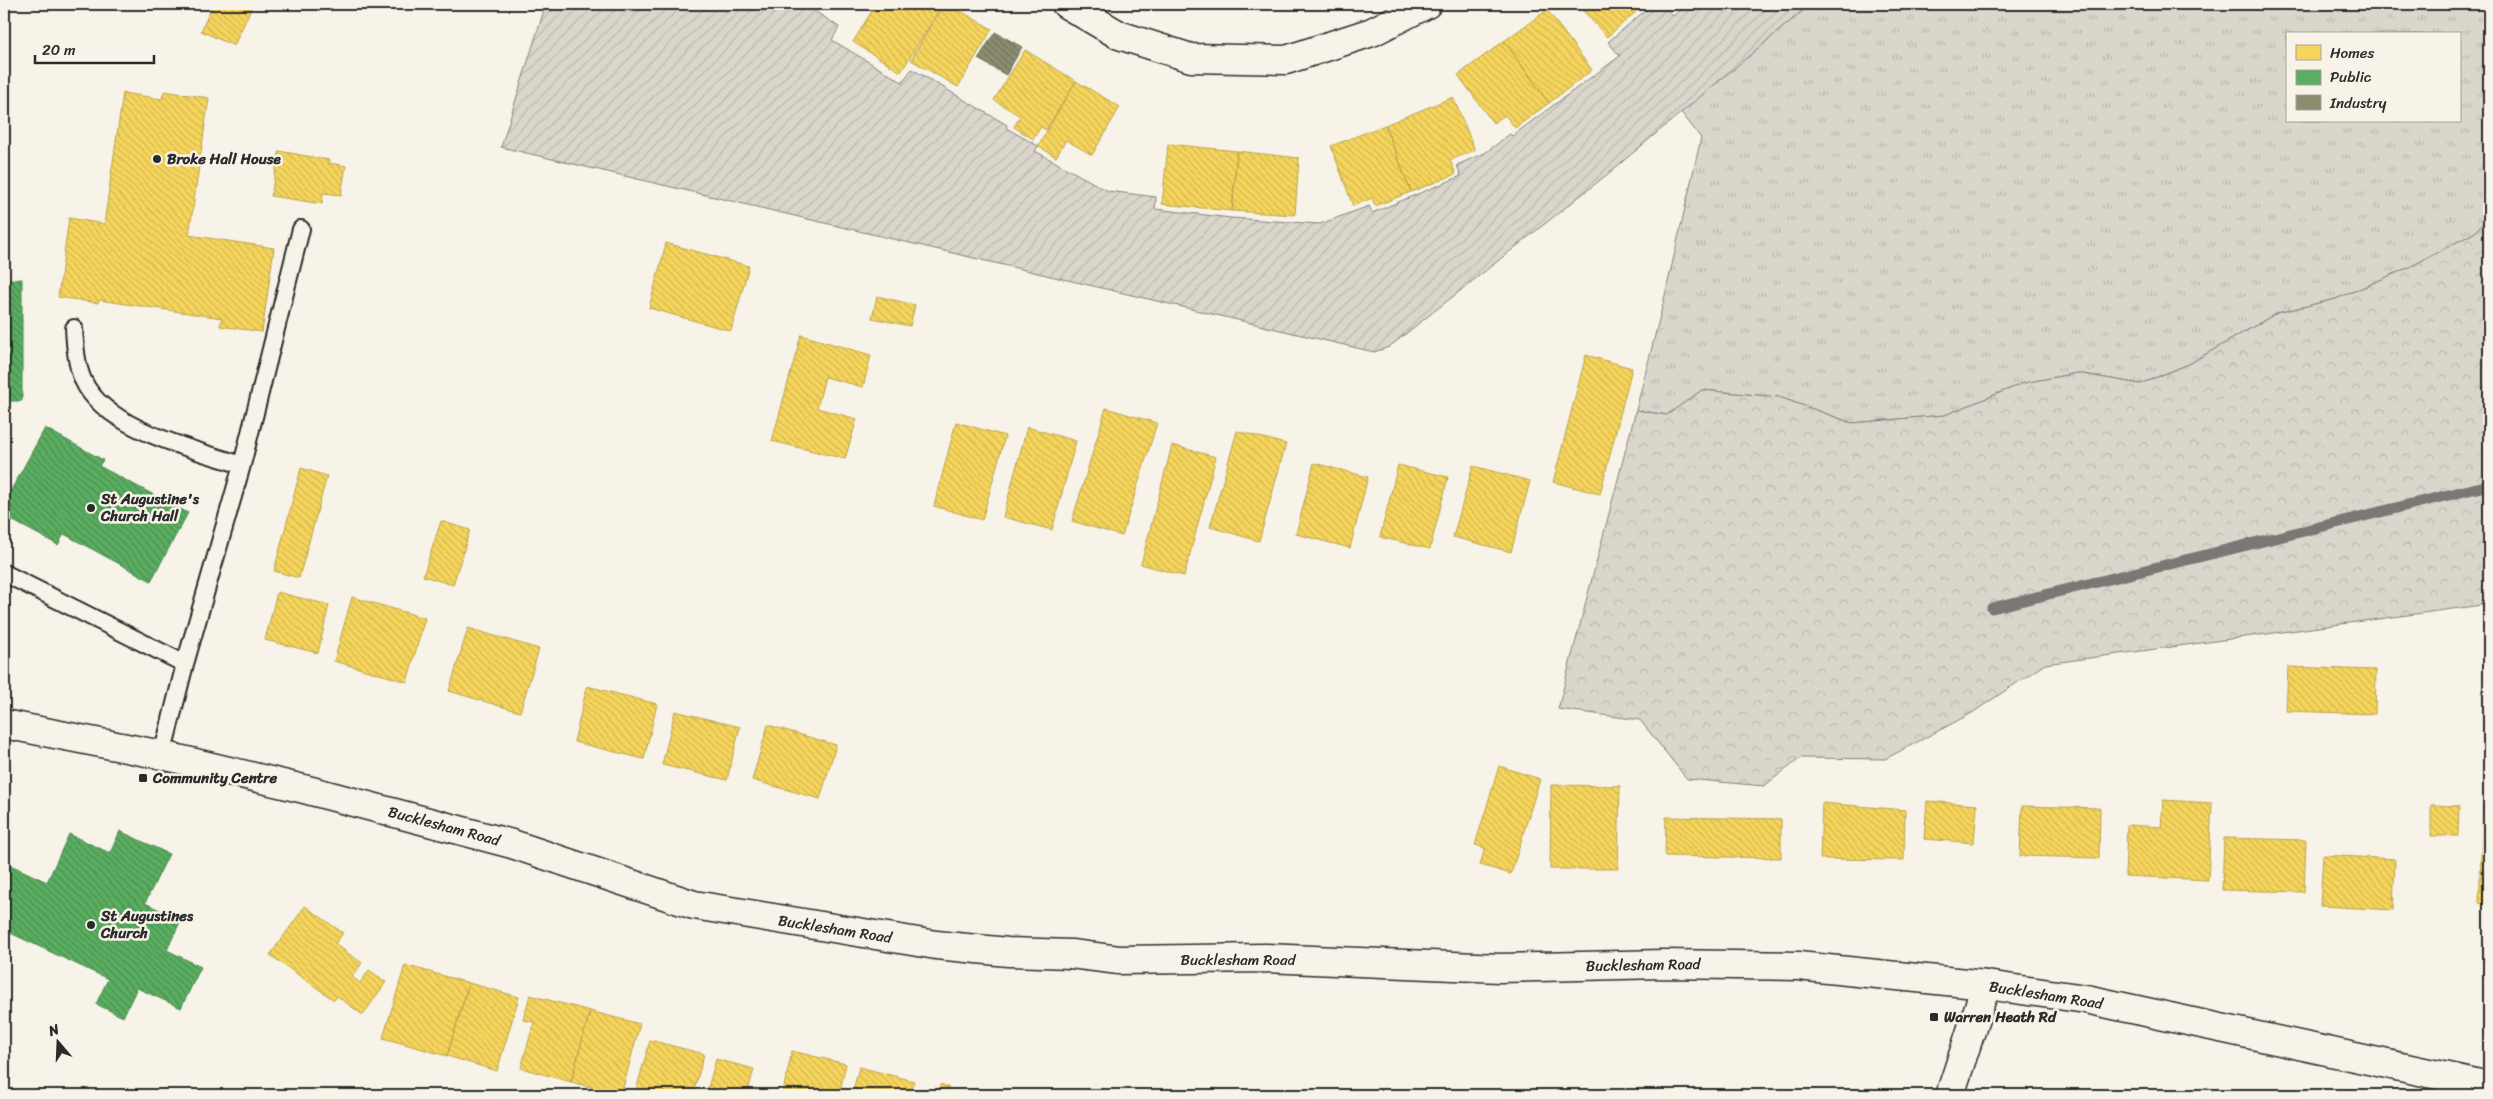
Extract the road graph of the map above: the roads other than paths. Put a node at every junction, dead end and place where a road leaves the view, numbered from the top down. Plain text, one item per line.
1 (1066, 4) edge
2 (1427, 4) edge
3 (301, 229) dead end
4 (74, 328) dead end
5 (242, 464) junction
6 (4, 573) edge
7 (185, 664) junction
8 (4, 724) edge
9 (162, 755) junction
10 (1986, 986) junction
11 (2489, 1086) edge
12 (1950, 1095) edge

1 - 2 street
3 - 5 lane
4 - 5 lane
5 - 7 lane
6 - 7 lane
7 - 9 lane
8 - 9 street, Bucklesham Road
9 - 10 street, Bucklesham Road
10 - 11 street, Bucklesham Road
10 - 12 street

